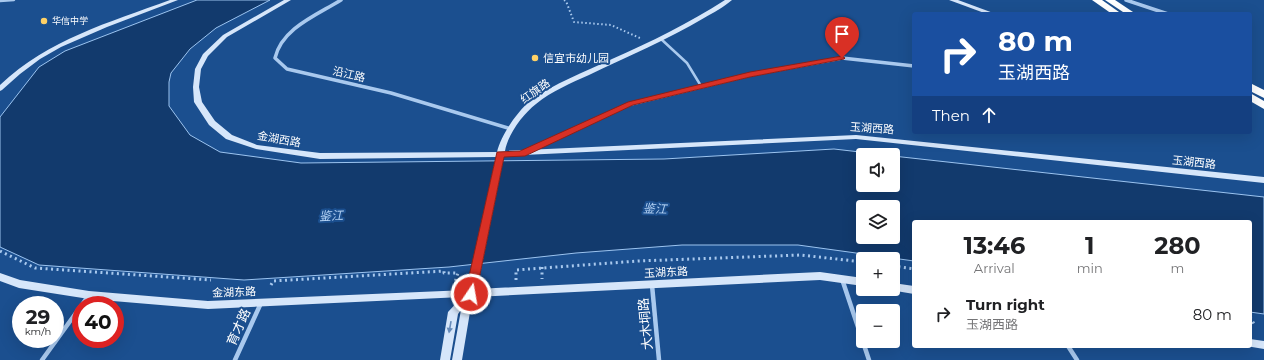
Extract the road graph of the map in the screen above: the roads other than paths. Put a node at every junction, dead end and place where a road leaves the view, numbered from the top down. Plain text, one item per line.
1 (14, 0) edge
2 (175, 0) edge
3 (288, 0) edge
4 (341, 0) edge
5 (729, 0) edge
6 (952, 0) edge
7 (1096, 0) edge
8 (1109, 0) edge
9 (1126, 0) edge
10 (0, 2) edge
11 (987, 12) edge
12 (1116, 12) edge
13 (1129, 12) edge
14 (1162, 12) edge
15 (661, 39) junction
16 (912, 66) edge
17 (702, 86) junction
18 (1252, 87) edge
19 (0, 89) edge
20 (1264, 95) edge
21 (1252, 97) edge
22 (1264, 106) edge
23 (511, 129) junction
24 (500, 154) junction
25 (522, 154) junction
26 (1264, 180) edge
27 (0, 277) edge
28 (842, 279) junction
29 (856, 281) edge
30 (652, 285) junction
31 (900, 288) edge
32 (912, 290) edge
33 (471, 294) junction
34 (89, 295) joint
35 (261, 303) junction
36 (72, 318) edge
37 (1252, 343) edge
38 (1264, 345) edge
39 (1069, 348) edge
40 (42, 360) edge
41 (235, 360) edge
42 (445, 360) edge
43 (457, 360) edge
44 (659, 360) edge
45 (869, 360) edge
46 (1077, 360) edge

1 - 10 lane
2 - 19 main road
3 - 24 main road, 金湖西路
4 - 23 street, 沿江路
5 - 15 main road, 红旗路
6 - 11 main road
7 - 12 highway
8 - 13 highway
9 - 14 street
15 - 17 lane
15 - 23 main road, 红旗路
16 - 17 street
17 - 25 street
18 - 20 highway
21 - 22 highway
23 - 24 main road, 红旗路
24 - 25 main road, 玉湖西路
24 - 33 main road, 红旗路
25 - 26 main road, 玉湖西路
27 - 34 main road, 金湖东路
28 - 29 main road, 玉湖东路
28 - 30 main road, 玉湖东路
28 - 45 street
30 - 33 main road, 玉湖东路
30 - 44 street, 大木垌路
31 - 32 main road
33 - 35 main road, 金湖东路
33 -> 42 main road
33 - 43 main road, 红旗路
34 - 35 main road, 金湖东路
35 - 41 street, 育才路
36 - 40 street
37 - 38 main road
39 - 46 street

